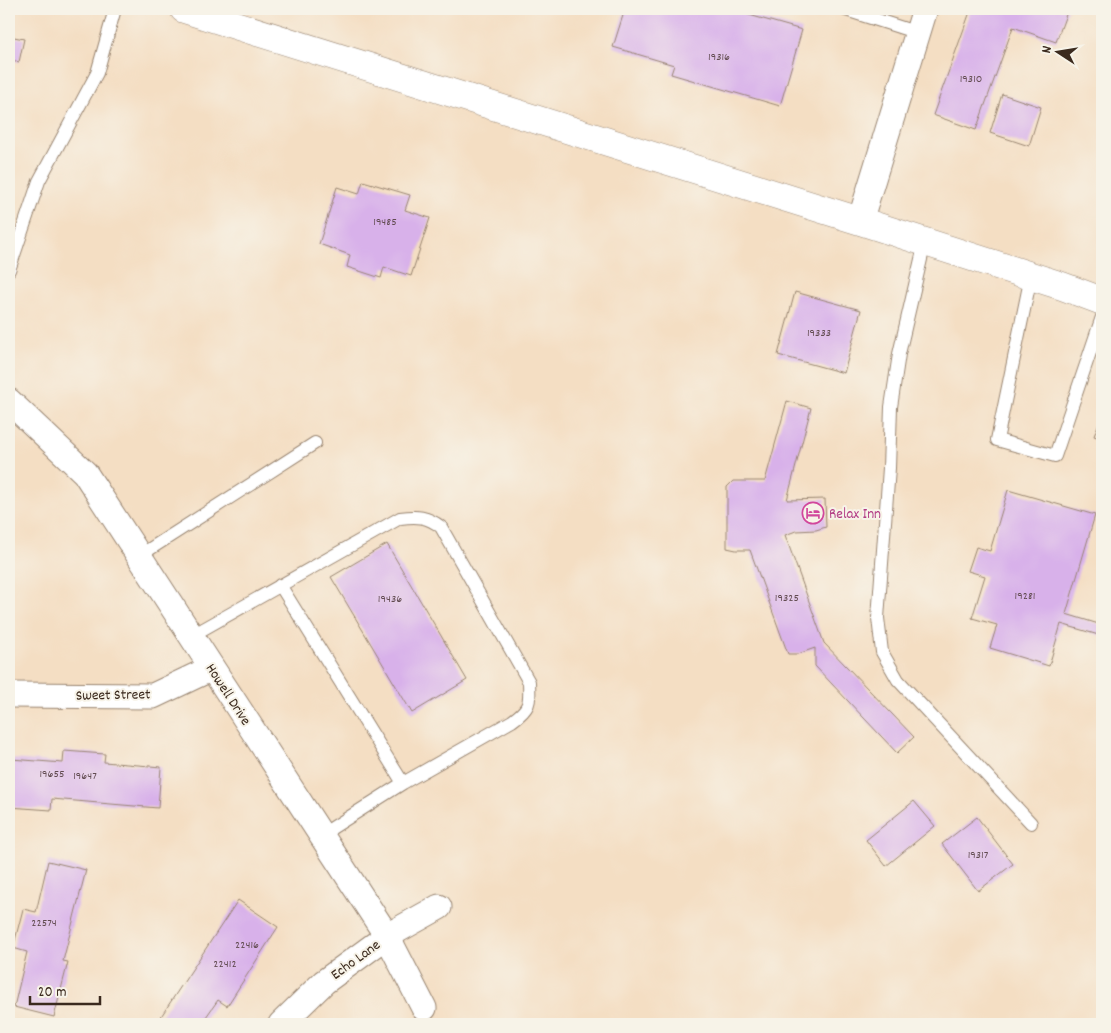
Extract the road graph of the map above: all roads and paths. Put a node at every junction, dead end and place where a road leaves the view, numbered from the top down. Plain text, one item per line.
1 (115, 9) edge
2 (184, 9) edge
3 (843, 9) edge
4 (925, 9) edge
5 (918, 33) junction
6 (860, 221) junction
7 (925, 242) junction
8 (9, 270) edge
9 (1031, 276) junction
10 (1102, 301) edge
11 (1102, 317) edge
12 (10, 405) edge
13 (315, 443) dead end
14 (139, 556) junction
15 (280, 585) junction
16 (191, 636) junction
17 (212, 668) junction
18 (9, 695) edge
19 (403, 783) junction
20 (1031, 823) dead end
21 (321, 835) junction
22 (439, 907) dead end
23 (387, 936) junction
24 (424, 1008) dead end
25 (281, 1024) edge

1 - 8 lane
2 - 6 main road
3 - 5 lane
4 - 5 street
5 - 6 street
6 - 7 main road
7 - 9 main road
7 - 20 lane
9 - 10 main road
9 - 11 lane
12 - 14 street, Howell Drive
13 - 14 lane
14 - 16 street, Howell Drive
15 - 16 lane
15 - 19 lane
15 - 19 lane
16 - 17 street, Howell Drive
17 - 18 street, Sweet Street
17 - 21 street, Howell Drive
19 - 21 lane
21 - 23 street, Howell Drive
22 - 23 street, Echo Lane
23 - 24 street, Howell Drive
23 - 25 street, Echo Lane

